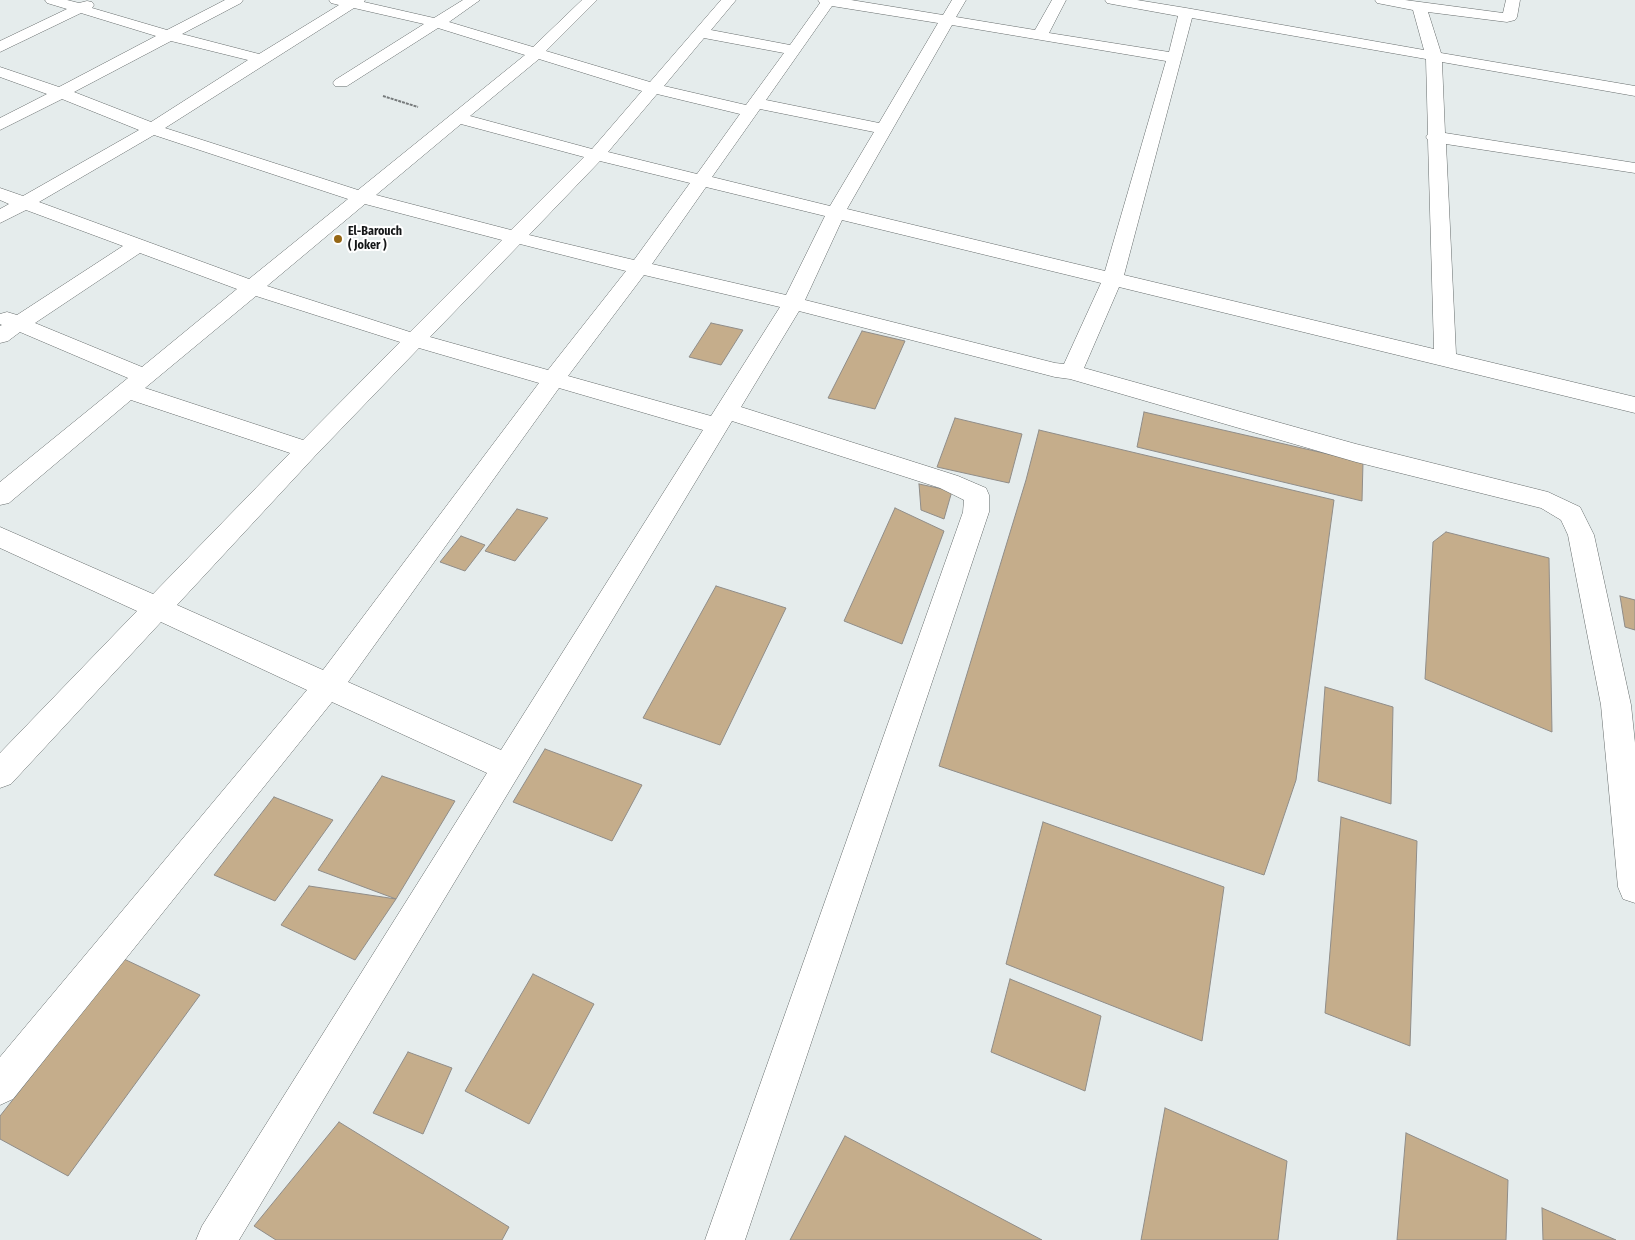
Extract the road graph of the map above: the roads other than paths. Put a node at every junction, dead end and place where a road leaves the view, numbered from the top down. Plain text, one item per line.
1 (52, 0) edge
2 (97, 0) edge
3 (236, 0) edge
4 (473, 0) edge
5 (590, 0) edge
6 (729, 0) edge
7 (827, 0) edge
8 (1059, 0) edge
9 (1112, 0) edge
10 (1382, 0) edge
11 (1513, 0) edge
12 (349, 1) edge
13 (1419, 7) junction
14 (78, 8) junction
15 (953, 10) edge
16 (1186, 12) junction
17 (437, 23) junction
18 (702, 33) junction
19 (167, 36) junction
20 (1040, 36) junction
21 (0, 47) edge
22 (794, 50) junction
23 (535, 54) junction
24 (1434, 56) junction
25 (1175, 58) junction
26 (260, 59) junction
27 (0, 72) edge
28 (341, 84) dead end
29 (654, 89) junction
30 (1635, 91) edge
31 (61, 93) junction
32 (753, 107) junction
33 (456, 118) junction
34 (0, 126) edge
35 (152, 129) junction
36 (884, 129) junction
37 (1436, 137) junction
38 (596, 155) junction
39 (1635, 168) edge
40 (700, 180) junction
41 (0, 194) edge
42 (361, 198) junction
43 (25, 202) junction
44 (836, 212) junction
45 (0, 217) edge
46 (515, 237) junction
47 (137, 246) junction
48 (639, 268) junction
49 (1113, 278) junction
50 (253, 288) junction
51 (793, 303) junction
52 (10, 320) edge
53 (0, 336) edge
54 (414, 340) junction
55 (1445, 359) junction
56 (1071, 372) junction
57 (553, 380) junction
58 (138, 384) junction
59 (1635, 406) edge
60 (722, 419) junction
61 (307, 450) junction
62 (0, 496) edge
63 (0, 537) edge
64 (155, 608) junction
65 (328, 686) junction
66 (508, 768) junction
67 (0, 774) edge
68 (1635, 887) edge
69 (0, 1086) edge
70 (216, 1240) edge
71 (725, 1240) edge

1 - 14 street
2 - 14 street
3 - 19 street
4 - 17 street
5 - 23 street
6 - 18 street
7 - 15 street
7 - 22 street
8 - 20 street
9 - 16 street
10 - 13 street
11 - 13 street
12 - 17 street
12 - 26 street
13 - 24 street
14 - 19 street
14 - 21 street
15 - 20 street
15 - 36 street
16 - 24 street
16 - 25 street
17 - 23 street
17 - 28 street
18 - 22 street
18 - 29 street
19 - 26 street
19 - 31 street
20 - 25 street
22 - 32 street
23 - 29 street
23 - 33 street
24 - 30 street
24 - 37 street
25 - 49 street
26 - 35 street
27 - 31 street
29 - 32 street
29 - 38 street
31 - 34 street
31 - 35 street
32 - 36 street
32 - 40 street
33 - 38 street
33 - 42 street
35 - 42 street
35 - 43 street
36 - 44 street
37 - 39 street
37 - 55 street
38 - 40 street
38 - 46 street
40 - 44 street
40 - 48 street
41 - 43 street
42 - 46 street
42 - 50 street
43 - 45 street
43 - 47 street
44 - 49 street
44 - 51 street
46 - 48 street
46 - 54 street
47 - 50 street
47 - 52 street
48 - 51 street
48 - 57 street
49 - 55 street
49 - 56 street
50 - 54 street
50 - 58 street
51 - 56 street
51 - 60 street
52 - 53 street
52 - 58 street
54 - 57 street
54 - 61 street
55 - 59 street
56 - 68 street
57 - 60 street
57 - 65 street
58 - 61 street
58 - 62 street
60 - 66 street
60 - 71 street
61 - 64 street
63 - 64 street
64 - 65 street
64 - 67 street
65 - 66 street
65 - 69 street
66 - 70 street

